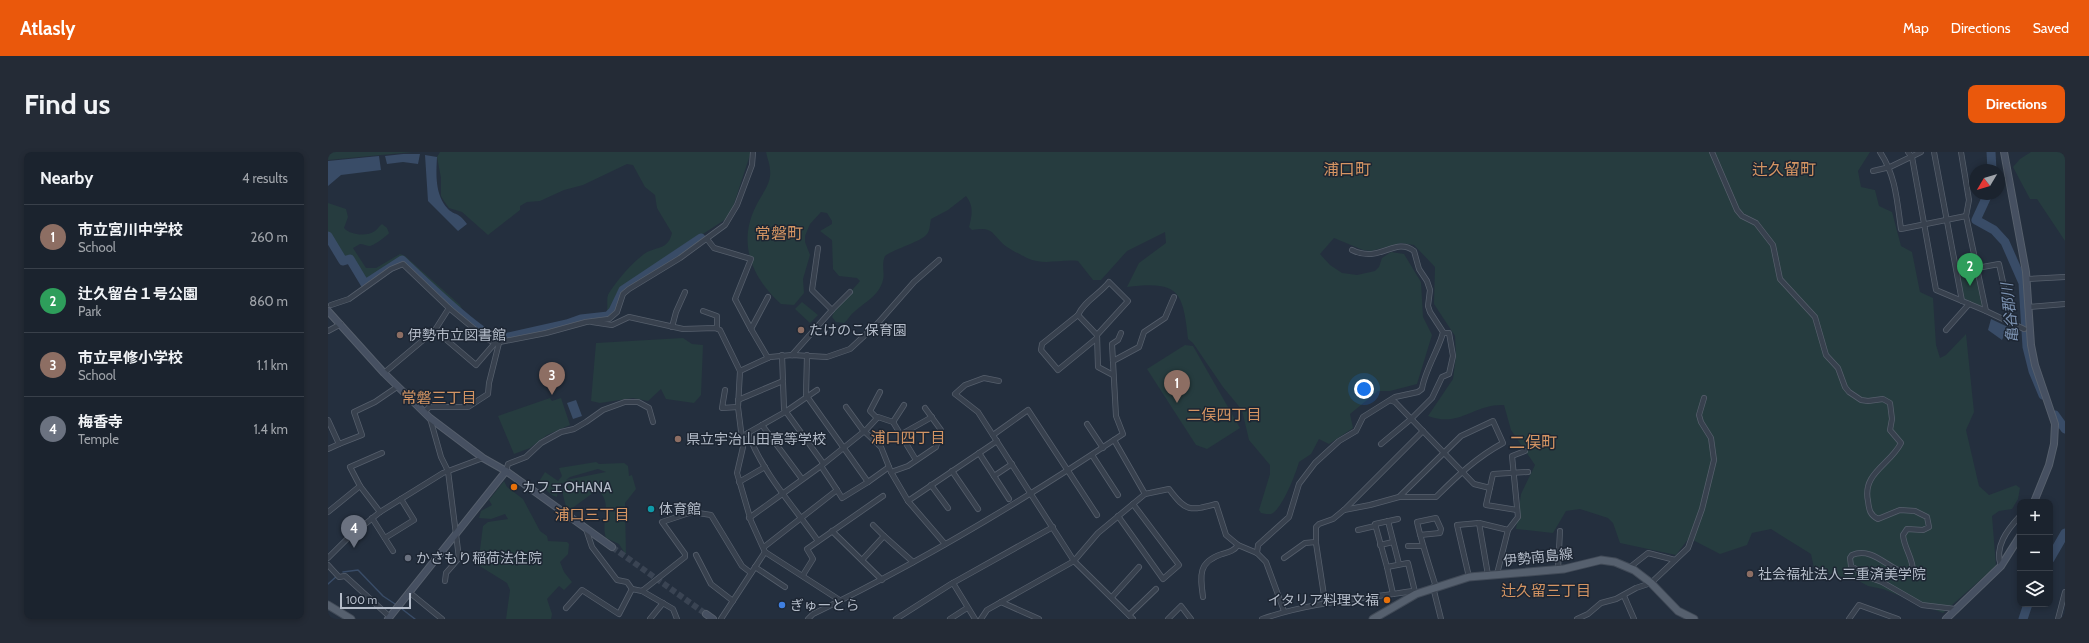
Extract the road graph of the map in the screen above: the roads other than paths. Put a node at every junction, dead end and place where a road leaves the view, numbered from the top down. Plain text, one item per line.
1 (753, 152) edge
2 (1712, 152) edge
3 (1880, 152) edge
4 (1922, 152) edge
5 (1934, 152) edge
6 (1961, 152) edge
7 (2004, 152) edge
8 (1910, 154) edge
9 (1890, 166) junction
10 (1873, 171) dead end
11 (1966, 216) junction
12 (1946, 220) junction
13 (1924, 224) junction
14 (707, 239) junction
15 (818, 248) dead end
16 (1352, 250) dead end
17 (939, 260) dead end
18 (1977, 268) junction
19 (2065, 277) edge
20 (2027, 279) junction
21 (685, 292) dead end
22 (850, 292) dead end
23 (768, 297) dead end
24 (1174, 297) dead end
25 (1962, 301) junction
26 (1969, 304) junction
27 (2064, 304) edge
28 (2029, 307) junction
29 (330, 308) edge
30 (449, 308) junction
31 (832, 310) junction
32 (2065, 310) edge
33 (703, 311) dead end
34 (1986, 311) junction
35 (1078, 315) junction
36 (590, 321) junction
37 (2012, 323) junction
38 (341, 324) junction
39 (672, 326) junction
40 (718, 328) junction
41 (752, 329) junction
42 (435, 330) junction
43 (1946, 330) dead end
44 (328, 331) edge
45 (2027, 331) junction
46 (1121, 333) dead end
47 (1443, 333) junction
48 (1097, 336) junction
49 (497, 343) junction
50 (782, 355) junction
51 (792, 355) junction
52 (807, 356) junction
53 (768, 358) junction
54 (1113, 361) junction
55 (740, 371) junction
56 (384, 373) junction
57 (1114, 375) junction
58 (783, 381) junction
59 (999, 381) dead end
60 (397, 387) junction
61 (725, 390) dead end
62 (817, 390) dead end
63 (880, 392) dead end
64 (807, 396) junction
65 (1704, 398) dead end
66 (738, 400) junction
67 (1392, 401) junction
68 (904, 405) dead end
69 (738, 407) junction
70 (846, 407) dead end
71 (925, 408) dead end
72 (786, 412) junction
73 (424, 413) junction
74 (932, 417) junction
75 (430, 418) junction
76 (877, 418) junction
77 (1411, 419) junction
78 (328, 420) edge
79 (653, 422) dead end
80 (893, 422) junction
81 (1087, 424) dead end
82 (762, 425) junction
83 (865, 431) junction
84 (1423, 431) junction
85 (748, 433) junction
86 (742, 435) junction
87 (900, 435) junction
88 (993, 435) junction
89 (1114, 440) junction
90 (997, 441) junction
91 (340, 444) junction
92 (1381, 444) dead end
93 (844, 446) junction
94 (1103, 448) junction
95 (328, 449) edge
96 (1525, 451) dead end
97 (382, 453) dead end
98 (979, 453) junction
99 (1444, 453) junction
100 (1092, 455) junction
101 (483, 458) junction
102 (916, 460) junction
103 (822, 464) junction
104 (1012, 464) junction
105 (765, 467) junction
106 (890, 469) junction
107 (1069, 470) junction
108 (448, 471) junction
109 (506, 471) junction
110 (952, 471) junction
111 (1462, 471) junction
112 (1528, 472) dead end
113 (1514, 474) junction
114 (994, 476) junction
115 (802, 480) junction
116 (739, 482) junction
117 (868, 482) junction
118 (931, 485) junction
119 (360, 486) junction
120 (1490, 488) junction
121 (837, 490) junction
122 (784, 493) junction
123 (1032, 494) junction
124 (1145, 494) junction
125 (883, 496) dead end
126 (1118, 496) dead end
127 (1399, 496) junction
128 (401, 499) junction
129 (1009, 499) dead end
130 (2035, 499) edge
131 (908, 501) junction
132 (1133, 504) junction
133 (948, 508) dead end
134 (978, 509) dead end
135 (1344, 510) junction
136 (1518, 510) junction
137 (328, 512) edge
138 (380, 512) junction
139 (1097, 514) dead end
140 (1118, 516) junction
141 (372, 518) junction
142 (749, 518) junction
143 (802, 518) junction
144 (1398, 519) dead end
145 (2017, 519) edge
146 (1388, 521) junction
147 (1479, 522) junction
148 (874, 525) dead end
149 (1375, 526) junction
150 (1053, 527) junction
151 (586, 529) junction
152 (1358, 530) dead end
153 (1508, 530) junction
154 (832, 531) junction
155 (1560, 531) dead end
156 (456, 534) junction
157 (1420, 535) junction
158 (884, 536) junction
159 (385, 538) junction
160 (818, 541) junction
161 (2017, 541) edge
162 (1316, 542) junction
163 (1393, 542) junction
164 (945, 544) junction
165 (1238, 545) junction
166 (1380, 545) junction
167 (1408, 546) dead end
168 (1423, 546) junction
169 (612, 547) tunnel mouth
170 (765, 549) junction
171 (393, 551) dead end
172 (1257, 553) junction
173 (696, 555) dead end
174 (328, 558) edge
175 (1284, 558) dead end
176 (862, 560) junction
177 (1675, 560) junction
178 (1074, 561) junction
179 (913, 562) junction
180 (1399, 564) junction
181 (328, 565) edge
182 (2001, 566) junction
183 (755, 567) junction
184 (1139, 567) dead end
185 (1386, 567) junction
186 (1629, 568) junction
187 (1558, 569) junction
188 (751, 573) junction
189 (1497, 574) junction
190 (803, 575) junction
191 (1488, 575) junction
192 (1469, 577) junction
193 (882, 580) junction
194 (445, 581) dead end
195 (1651, 583) junction
196 (953, 584) junction
197 (1434, 587) junction
198 (785, 588) dead end
199 (632, 589) junction
200 (1156, 589) dead end
201 (642, 591) junction
202 (409, 592) junction
203 (1415, 592) junction
204 (2065, 593) edge
205 (1393, 594) junction
206 (1203, 596) dead end
207 (1624, 596) junction
208 (1112, 597) junction
209 (733, 600) junction
210 (841, 601) junction
211 (1001, 602) junction
212 (1325, 602) junction
213 (662, 603) junction
214 (328, 605) edge
215 (566, 608) dead end
216 (967, 608) junction
217 (1955, 609) junction
218 (1284, 611) junction
219 (706, 614) tunnel mouth
220 (1129, 615) junction
221 (389, 618) edge
222 (351, 619) edge
223 (442, 619) edge
224 (650, 619) edge
225 (677, 619) edge
226 (713, 619) edge
227 (721, 619) edge
228 (808, 619) edge
229 (896, 619) edge
230 (950, 619) edge
231 (975, 619) edge
232 (982, 619) edge
233 (1039, 619) edge
234 (1133, 619) edge
235 (1168, 619) edge
236 (1191, 619) edge
237 (1262, 619) edge
238 (1373, 619) edge
239 (1441, 619) edge
240 (1577, 619) edge
241 (1634, 619) edge
242 (1694, 619) edge
243 (1849, 619) edge
244 (1898, 619) edge
245 (1946, 619) edge
246 (2058, 619) edge

1 - 14 street
2 - 217 street
3 - 9 street
4 - 8 street
5 - 12 street
6 - 11 street
7 - 20 street
8 - 9 street
8 - 13 street
9 - 10 street
9 - 13 street
11 - 12 street
11 - 18 street
12 - 13 street
12 - 25 street
13 - 25 street
14 - 36 street
14 - 41 street
15 - 31 street
16 - 47 street
17 - 52 street
18 - 34 street
18 - 37 street
19 - 20 street
20 - 28 street
21 - 39 street
22 - 31 street
23 - 41 street
24 - 54 street
25 - 26 street
26 - 34 street
26 - 43 street
27 - 28 street
27 - 32 street
28 - 45 street
29 - 30 street
29 - 38 street
30 - 42 street
30 - 49 street
31 - 51 street
33 - 40 street
34 - 37 street
35 - 48 street
35 - 48 street
35 - 48 street
36 - 39 street
36 - 49 street
37 - 45 street
38 - 44 street
38 - 56 street
39 - 40 street
40 - 55 street
41 - 53 street
42 - 49 street
42 - 56 street
45 - 130 street
46 - 54 street
47 - 67 street
47 - 77 street
48 - 57 street
49 - 73 street
50 - 51 street
50 - 53 street
50 - 58 street
51 - 52 street
52 - 64 street
53 - 55 street
54 - 57 street
55 - 66 street
56 - 60 street
57 - 89 street
58 - 66 street
58 - 72 street
59 - 88 street
60 - 73 street
60 - 91 street
61 - 69 street
62 - 64 street
63 - 76 street
64 - 72 street
64 - 93 street
65 - 177 street
66 - 69 street
67 - 77 street
67 - 172 street
68 - 80 street
69 - 86 street
70 - 83 street
71 - 74 street
72 - 82 street
72 - 103 street
73 - 75 street
74 - 87 street
74 - 102 street
75 - 101 street
75 - 108 street
76 - 80 street
76 - 83 street
77 - 84 street
77 - 92 street
78 - 91 street
79 - 109 street
80 - 87 street
81 - 94 street
82 - 85 street
82 - 115 street
83 - 93 street
83 - 106 street
84 - 99 street
84 - 135 street
85 - 86 street
85 - 105 street
86 - 116 street
87 - 102 street
88 - 90 street
88 - 107 street
89 - 94 street
89 - 124 street
90 - 98 street
90 - 104 street
91 - 95 street
93 - 103 street
93 - 117 street
94 - 100 street
96 - 113 street
97 - 119 street
98 - 110 street
98 - 114 street
99 - 111 street
99 - 111 street
99 - 127 street
100 - 107 street
100 - 126 street
101 - 108 street
101 - 109 street
102 - 106 street
103 - 115 street
103 - 121 street
104 - 114 street
104 - 123 street
105 - 116 street
105 - 122 street
106 - 117 street
106 - 131 street
107 - 123 street
107 - 139 street
108 - 128 street
108 - 156 street
109 - 151 street
109 - 156 street
110 - 118 street
110 - 134 street
111 - 120 street
111 - 127 street
112 - 113 street
113 - 120 street
113 - 136 street
114 - 129 street
115 - 122 street
116 - 142 street
117 - 121 street
118 - 131 street
118 - 133 street
119 - 137 street
119 - 138 street
120 - 136 street
121 - 143 street
122 - 142 street
122 - 143 street
123 - 150 street
123 - 164 street
124 - 132 street
124 - 165 street
125 - 154 street
127 - 135 street
128 - 138 street
128 - 159 street
131 - 164 street
132 - 140 street
132 - 140 street
135 - 162 street
136 - 153 street
138 - 141 street
140 - 178 street
141 - 159 street
141 - 174 street
142 - 170 street
143 - 160 street
143 - 170 street
144 - 146 street
145 - 182 street
146 - 149 street
146 - 163 street
147 - 153 street
147 - 191 street
147 - 192 street
148 - 158 street
149 - 152 street
149 - 166 street
150 - 178 street
150 - 196 street
151 - 169 street
151 - 199 street
153 - 189 street
154 - 160 street
154 - 176 street
155 - 187 street
156 - 194 street
156 - 202 street
157 - 157 street
157 - 168 street
158 - 176 street
158 - 179 street
159 - 171 street
160 - 190 street
161 - 182 street
162 - 175 street
162 - 212 street
163 - 166 street
163 - 180 street
164 - 179 street
165 - 172 street
165 - 206 street
166 - 185 street
167 - 168 street
168 - 197 street
170 - 183 street
170 - 190 street
172 - 218 street
173 - 209 street
176 - 193 street
177 - 186 street
177 - 195 street
178 - 208 street
178 - 211 street
179 - 193 street
180 - 185 street
180 - 203 street
181 - 221 street
182 - 217 street
183 - 188 street
183 - 198 street
184 - 208 street
185 - 205 street
186 - 187 main road, 伊勢南島線
186 - 195 main road, 伊勢南島線
187 - 189 main road, 伊勢南島線
188 - 201 street
188 - 209 street
189 - 191 main road, 伊勢南島線
190 - 210 street
191 - 192 main road, 伊勢南島線
192 - 197 main road, 伊勢南島線
193 - 210 street
195 - 207 street
195 - 242 main road, 伊勢南島線
196 - 216 street
196 - 229 street
197 - 203 main road, 伊勢南島線
197 - 239 street
199 - 201 street
199 - 215 street
200 - 220 street
201 - 213 street
202 - 221 street
202 - 223 street
203 - 205 street
203 - 238 main road, 伊勢南島線
204 - 246 street
205 - 212 street
207 - 240 street
207 - 241 street
208 - 220 street
209 - 227 street
210 - 228 street
211 - 232 street
211 - 233 street
212 - 218 street
213 - 224 street
213 - 225 street
214 - 222 main road
216 - 230 street
216 - 231 street
217 - 245 street
218 - 237 street
219 - 226 street
220 - 234 street
235 - 236 street
243 - 244 street

